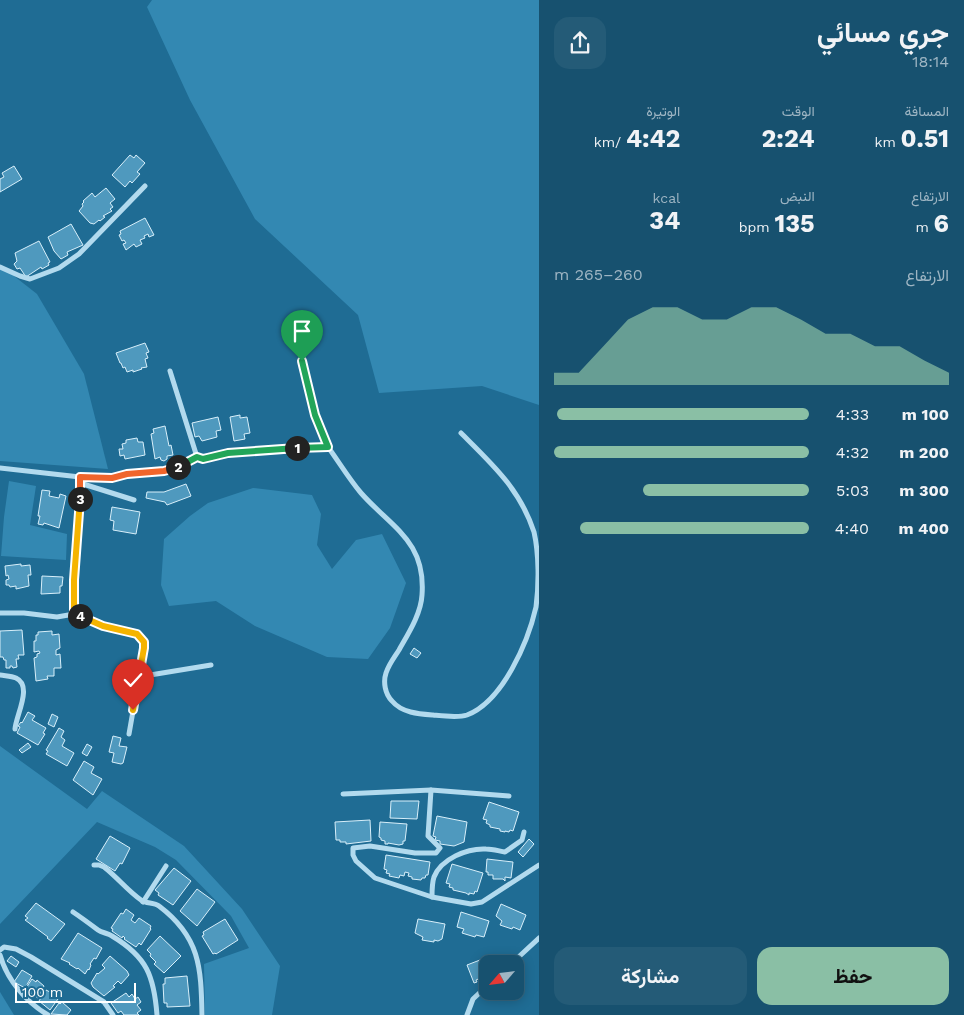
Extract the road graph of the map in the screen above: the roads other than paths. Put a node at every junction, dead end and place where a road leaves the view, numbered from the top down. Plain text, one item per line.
1 (145, 186) dead end
2 (0, 267) edge
3 (301, 348) dead end
4 (170, 372) dead end
5 (461, 433) dead end
6 (328, 447) junction
7 (197, 457) junction
8 (0, 468) edge
9 (80, 480) junction
10 (134, 500) dead end
11 (0, 613) edge
12 (74, 614) junction
13 (211, 665) dead end
14 (0, 675) edge
15 (138, 677) junction
16 (15, 729) dead end
17 (128, 734) dead end
18 (431, 790) junction
19 (343, 794) dead end
20 (509, 796) dead end
21 (524, 832) dead end
22 (94, 865) dead end
23 (539, 865) edge
24 (166, 866) dead end
25 (432, 897) junction
26 (143, 902) junction
27 (73, 912) dead end
28 (539, 938) edge
29 (0, 950) edge
30 (0, 955) edge
31 (521, 955) edge
32 (479, 994) edge
33 (48, 1015) edge
34 (113, 1015) edge
35 (156, 1015) edge
36 (202, 1015) edge
37 (468, 1015) edge

1 - 2 street
3 - 6 street
4 - 7 street
5 - 6 street
6 - 7 street
7 - 9 street
8 - 9 street
9 - 10 street
9 - 12 street
11 - 12 street
12 - 15 street
13 - 15 street
14 - 16 street
15 - 17 street
18 - 19 street
18 - 20 street
18 - 25 street
21 - 25 street
22 - 26 street
23 - 25 street
24 - 26 street
26 - 36 street
27 - 35 street
28 - 31 street
29 - 34 street
30 - 33 street
32 - 37 street

